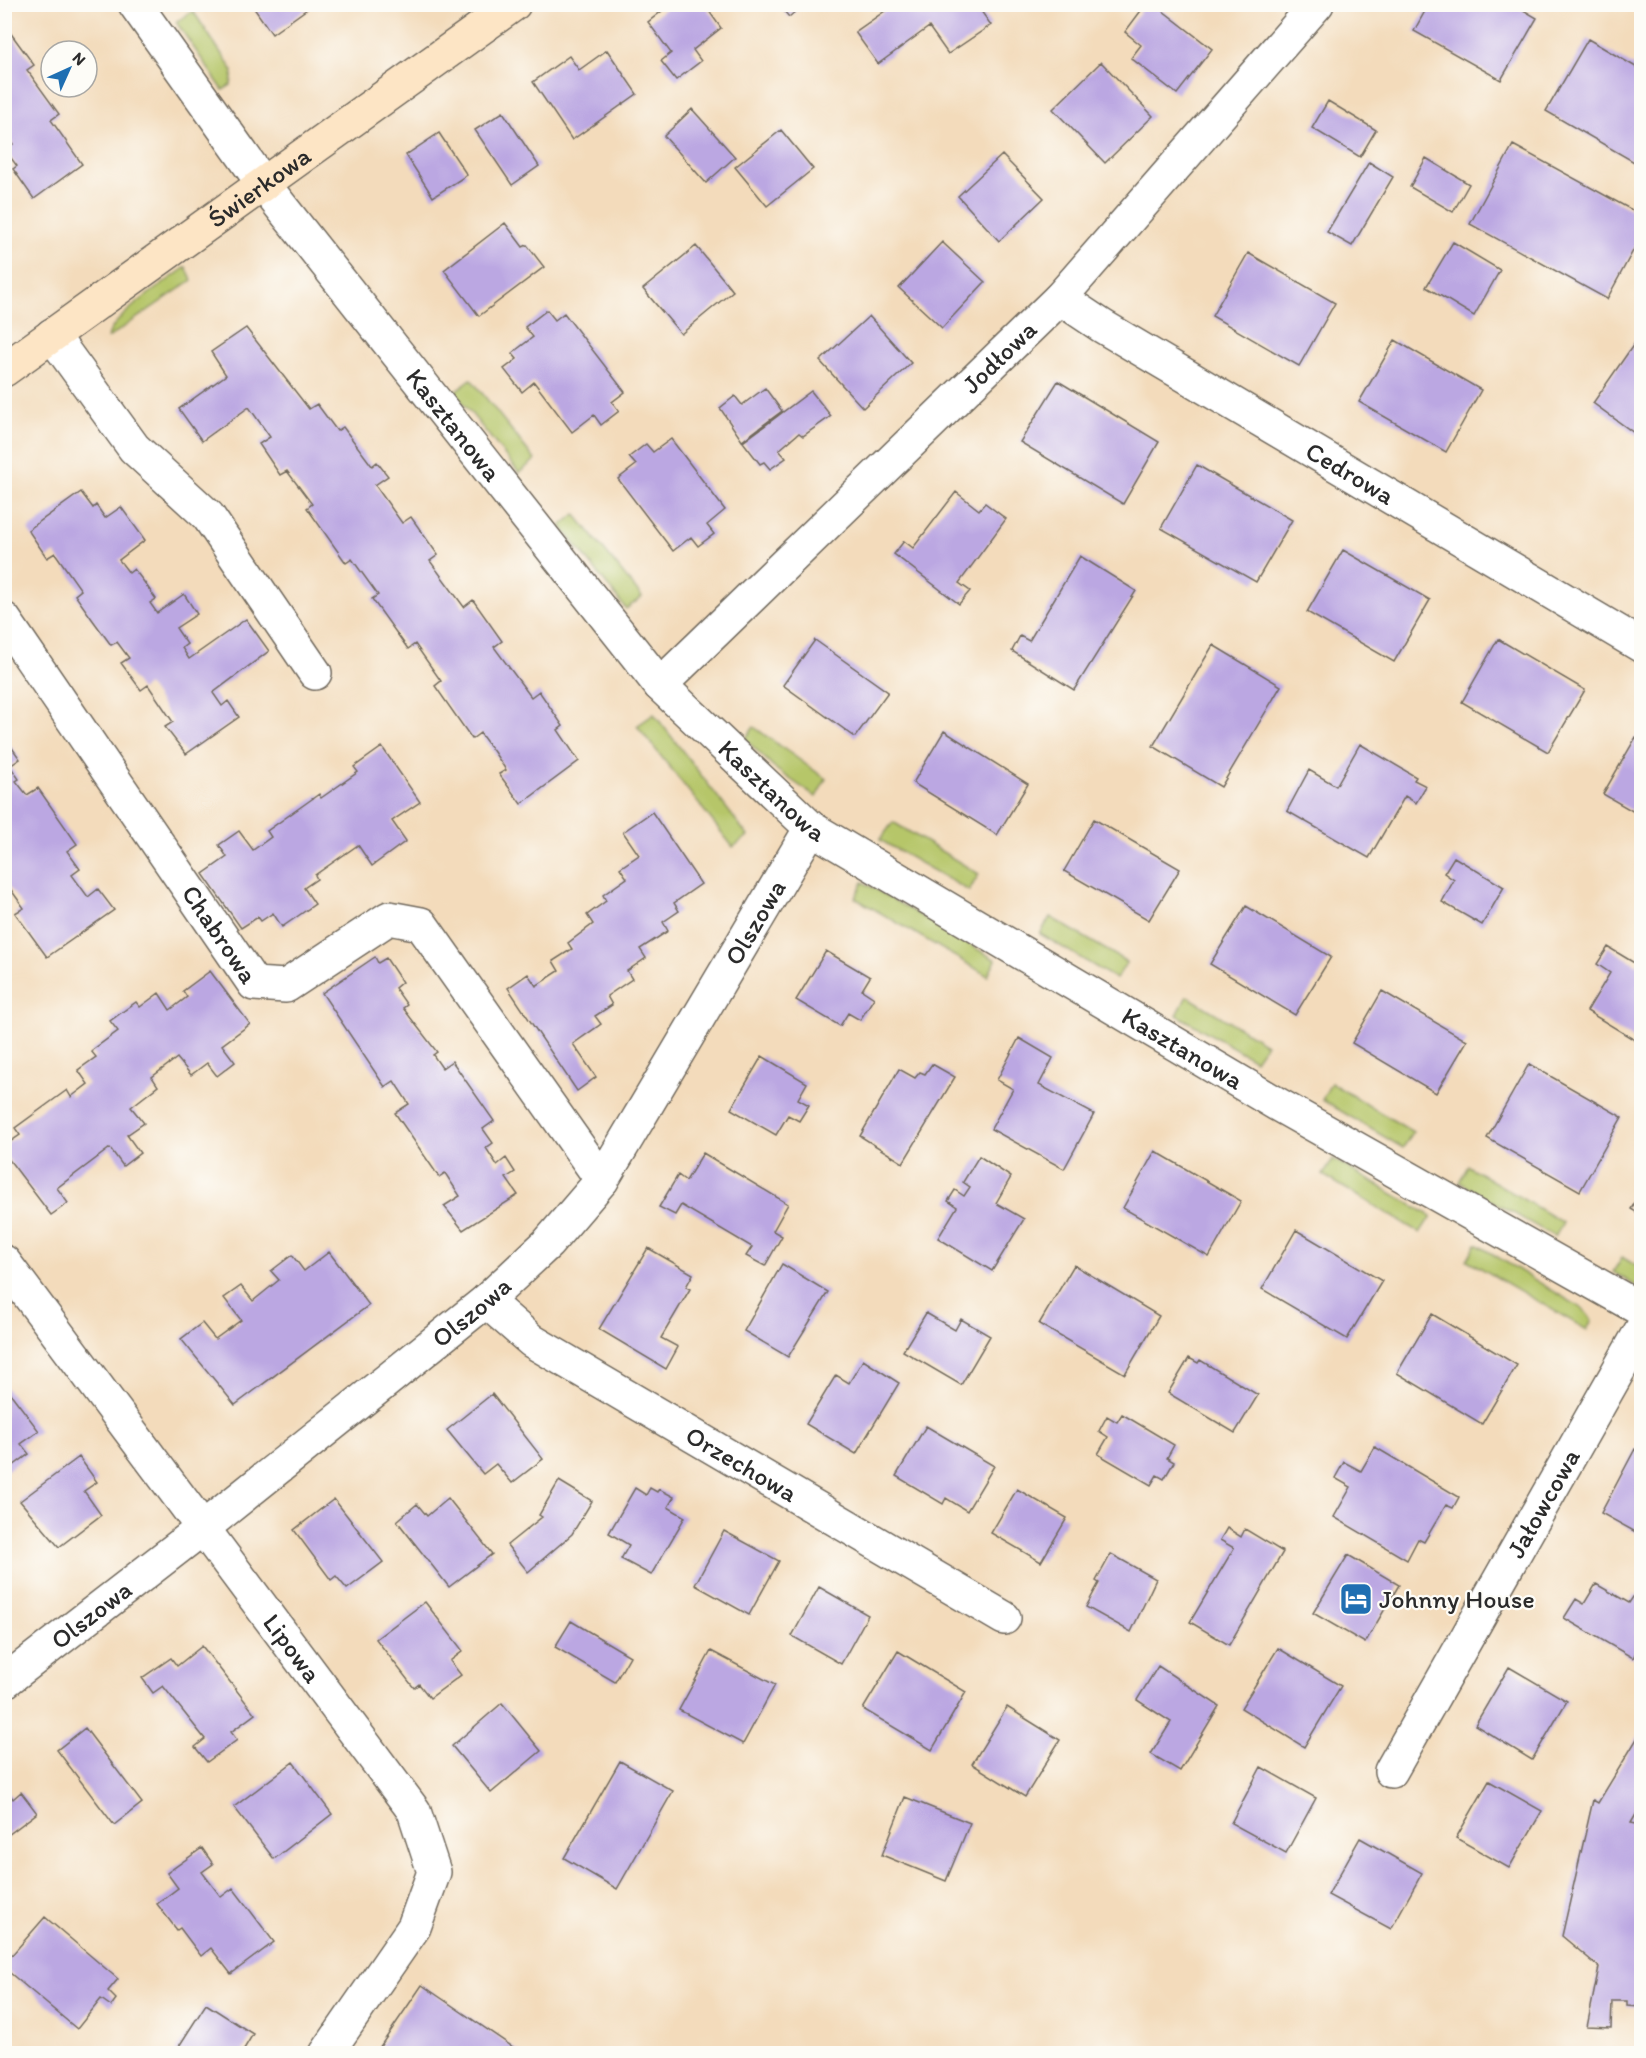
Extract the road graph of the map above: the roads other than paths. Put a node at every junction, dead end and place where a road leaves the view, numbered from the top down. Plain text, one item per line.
1 (135, 4) edge
2 (514, 4) edge
3 (1317, 4) edge
4 (264, 185) junction
5 (1060, 298) junction
6 (52, 335) junction
7 (4, 370) edge
8 (4, 619) edge
9 (1641, 646) edge
10 (315, 673) dead end
11 (660, 685) junction
12 (811, 828) junction
13 (602, 1180) junction
14 (4, 1262) edge
15 (486, 1301) junction
16 (1641, 1311) edge
17 (1641, 1329) edge
18 (203, 1528) junction
19 (1004, 1618) dead end
20 (4, 1682) edge
21 (1391, 1771) dead end
22 (326, 2054) edge

1 - 4 street, Kasztanowa
2 - 4 street, Świerkowa
3 - 5 street, Jodłowa
4 - 6 street, Świerkowa
4 - 11 street, Kasztanowa
5 - 9 street, Cedrowa
5 - 11 street, Jodłowa
6 - 7 street, Świerkowa
6 - 10 street
8 - 13 street, Chabrowa
11 - 12 street, Kasztanowa
12 - 13 street, Olszowa
12 - 16 street, Kasztanowa
13 - 15 street, Olszowa
14 - 18 street, Lipowa
15 - 18 street, Olszowa
15 - 19 street, Orzechowa
17 - 21 street, Jałowcowa
18 - 20 street, Olszowa
18 - 22 street, Lipowa

